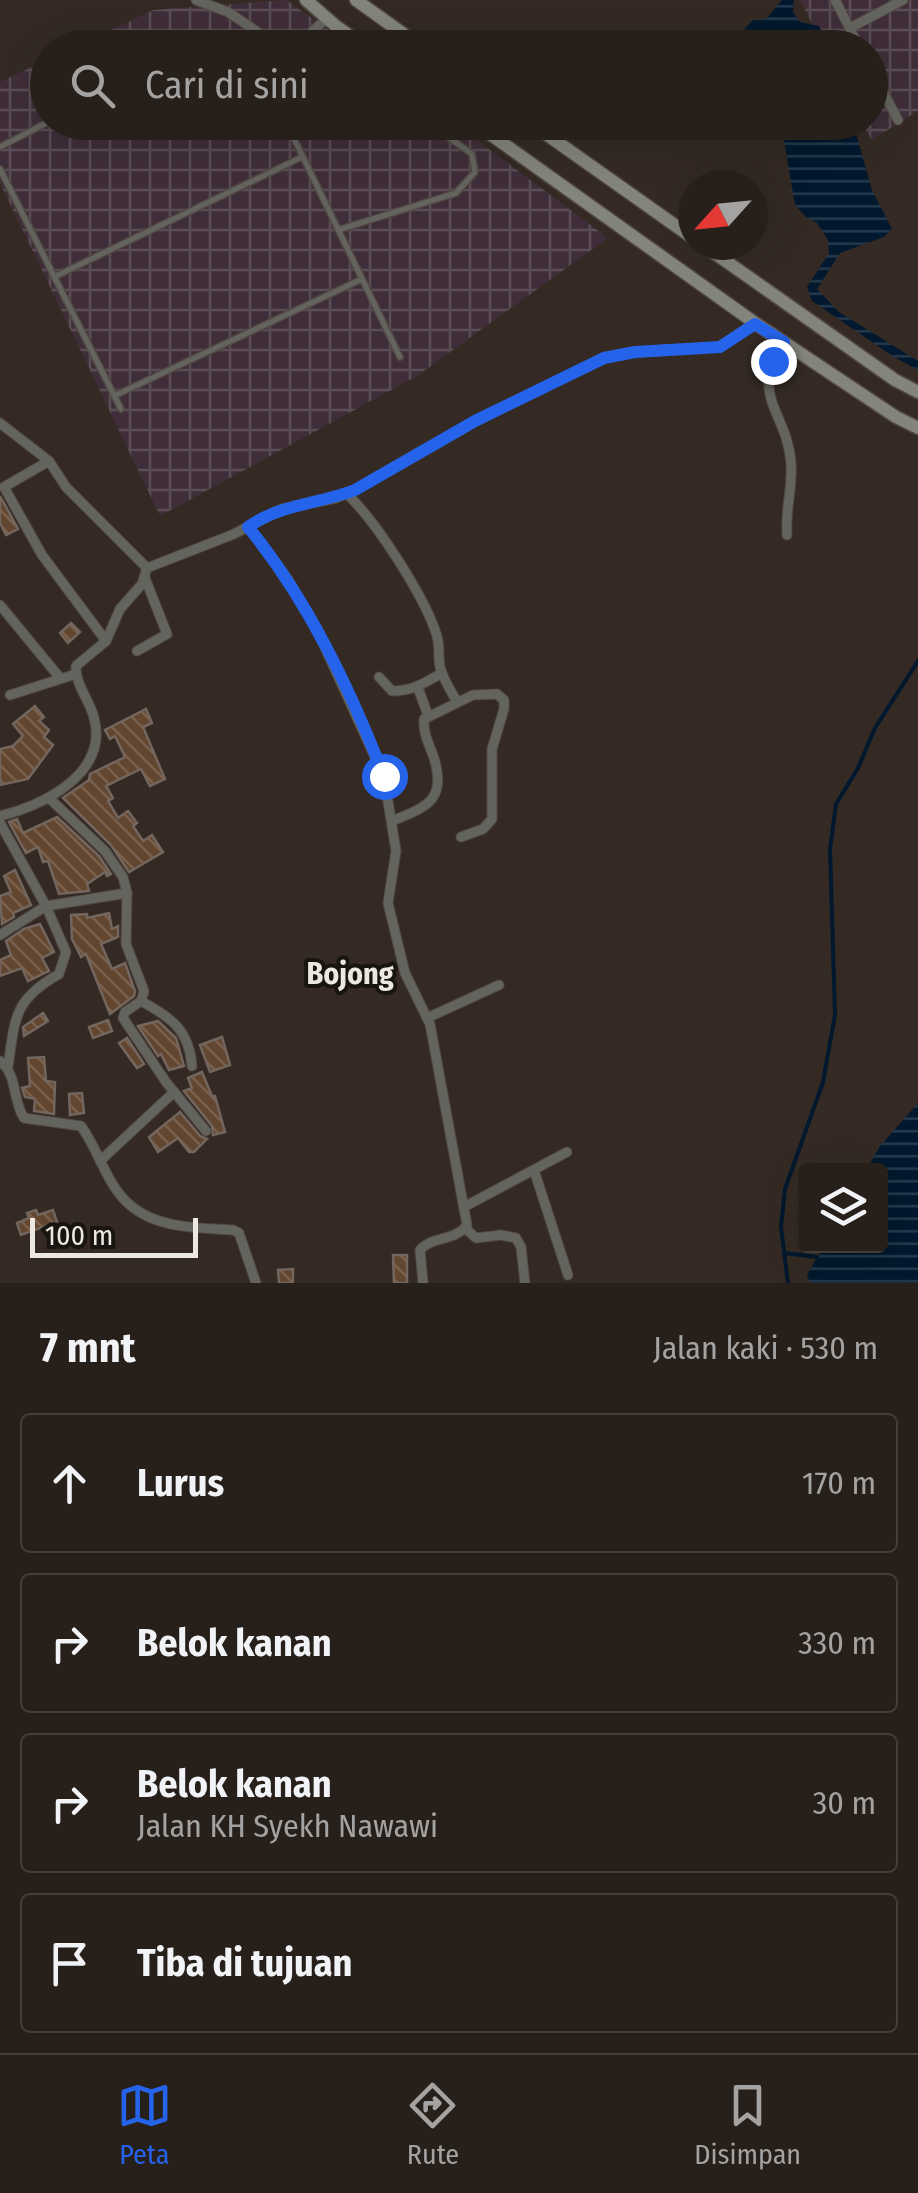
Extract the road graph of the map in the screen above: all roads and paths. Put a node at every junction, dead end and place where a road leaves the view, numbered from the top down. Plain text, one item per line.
1 (196, 0) edge
2 (306, 0) edge
3 (356, 0) edge
4 (835, 0) edge
5 (903, 0) edge
6 (332, 23) junction
7 (850, 28) joint
8 (255, 30) edge
9 (320, 30) edge
10 (328, 30) edge
11 (342, 30) edge
12 (397, 30) edge
13 (888, 101) edge
14 (898, 120) dead end
15 (30, 131) edge
16 (294, 140) edge
17 (452, 140) edge
18 (497, 140) edge
19 (554, 140) edge
20 (0, 147) edge
21 (302, 156) junction
22 (0, 168) edge
23 (678, 227) edge
24 (338, 230) junction
25 (724, 260) edge
26 (54, 276) junction
27 (362, 280) junction
28 (755, 324) junction
29 (784, 342) junction
30 (400, 357) dead end
31 (918, 392) edge
32 (114, 396) junction
33 (121, 410) dead end
34 (0, 422) edge
35 (918, 428) edge
36 (49, 462) junction
37 (2, 488) edge
38 (346, 493) junction
39 (248, 527) junction
40 (787, 534) dead end
41 (146, 573) junction
42 (0, 605) edge
43 (106, 640) junction
44 (137, 651) dead end
45 (442, 673) junction
46 (76, 674) junction
47 (378, 677) dead end
48 (60, 678) junction
49 (418, 688) junction
50 (10, 695) dead end
51 (457, 702) junction
52 (428, 715) junction
53 (49, 798) junction
54 (0, 820) edge
55 (392, 821) junction
56 (460, 837) dead end
57 (127, 893) junction
58 (46, 906) junction
59 (0, 935) edge
60 (499, 985) dead end
61 (142, 1000) junction
62 (427, 1018) junction
63 (4, 1064) edge
64 (192, 1066) dead end
65 (174, 1092) junction
66 (206, 1132) dead end
67 (567, 1152) dead end
68 (100, 1160) junction
69 (534, 1170) junction
70 (464, 1207) junction
71 (466, 1229) junction
72 (568, 1275) dead end
73 (256, 1283) edge
74 (423, 1283) edge
75 (525, 1283) edge

1 - 8 street
2 - 6 main road
3 - 12 main road
4 - 7 street
5 - 7 street
6 - 9 street
6 - 10 lane
6 - 11 main road
13 - 14 street
15 - 20 lane
16 - 21 lane
17 - 24 lane
18 - 28 main road
19 - 23 main road
21 - 24 lane
21 - 26 lane
22 - 26 lane
24 - 27 lane
25 - 31 main road
26 - 32 lane
27 - 30 lane
27 - 32 lane
28 - 29 main road
28 - 38 street
29 - 35 main road
29 - 40 street
32 - 33 lane
34 - 36 street
36 - 37 street
36 - 41 street
37 - 43 street
38 - 39 street
38 - 45 street
39 - 41 street
39 - 55 street
41 - 43 street
41 - 44 street
42 - 48 street
43 - 46 street
45 - 49 street
45 - 51 street
46 - 48 street
46 - 53 street
47 - 49 street
48 - 50 street
49 - 52 street
51 - 52 street
51 - 56 street
52 - 55 street
53 - 54 street
53 - 57 street
54 - 58 street
55 - 62 street
57 - 58 street
57 - 61 street
58 - 59 street
58 - 63 street
60 - 62 street
61 - 64 street
61 - 65 street
62 - 70 street
63 - 68 street
65 - 66 street
65 - 68 street
67 - 69 street
68 - 73 street
69 - 70 street
69 - 72 street
70 - 71 street
71 - 74 street
71 - 75 street

